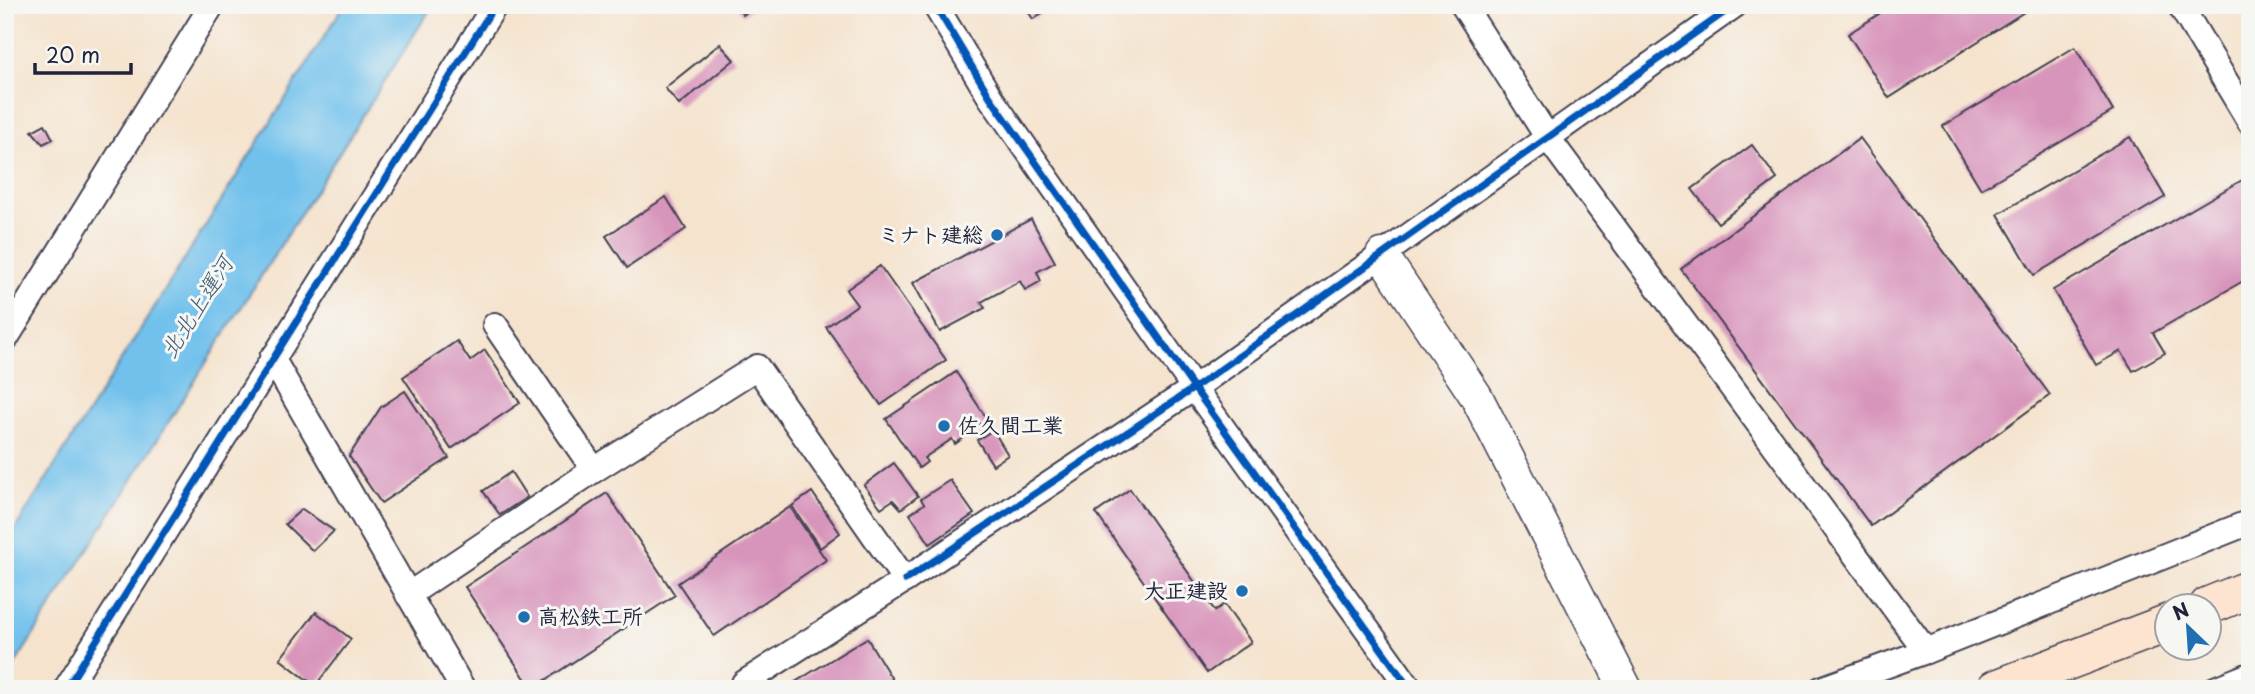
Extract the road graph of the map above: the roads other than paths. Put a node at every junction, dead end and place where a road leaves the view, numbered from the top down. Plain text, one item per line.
1 (212, 5) edge
2 (495, 5) edge
3 (935, 5) edge
4 (1462, 5) edge
5 (1735, 5) edge
6 (2180, 5) edge
7 (2250, 122) edge
8 (1548, 138) junction
9 (1382, 255) junction
10 (495, 325) dead end
11 (5, 340) edge
12 (272, 358) junction
13 (1194, 388) junction
14 (594, 470) junction
15 (2250, 522) edge
16 (905, 580) junction
17 (2250, 589) edge
18 (408, 595) junction
19 (2224, 600) edge
20 (2154, 628) edge
21 (1926, 650) junction
22 (2250, 675) edge
23 (744, 682) dead end
24 (66, 689) edge
25 (463, 689) edge
26 (1410, 689) edge
27 (1626, 689) edge
28 (1821, 689) edge
29 (1995, 689) edge
30 (2215, 689) edge

1 - 11 street
2 - 12 street
3 - 13 street
4 - 8 street
5 - 8 street
6 - 7 street
8 - 9 street
8 - 21 street
9 - 13 street
9 - 27 street
10 - 14 street
12 - 18 street
12 - 24 street
13 - 16 street
13 - 26 street
14 - 16 street
14 - 18 street
15 - 21 street
16 - 23 street
17 - 19 main road
18 - 25 street
20 - 29 main road
21 - 28 street
22 - 30 street

